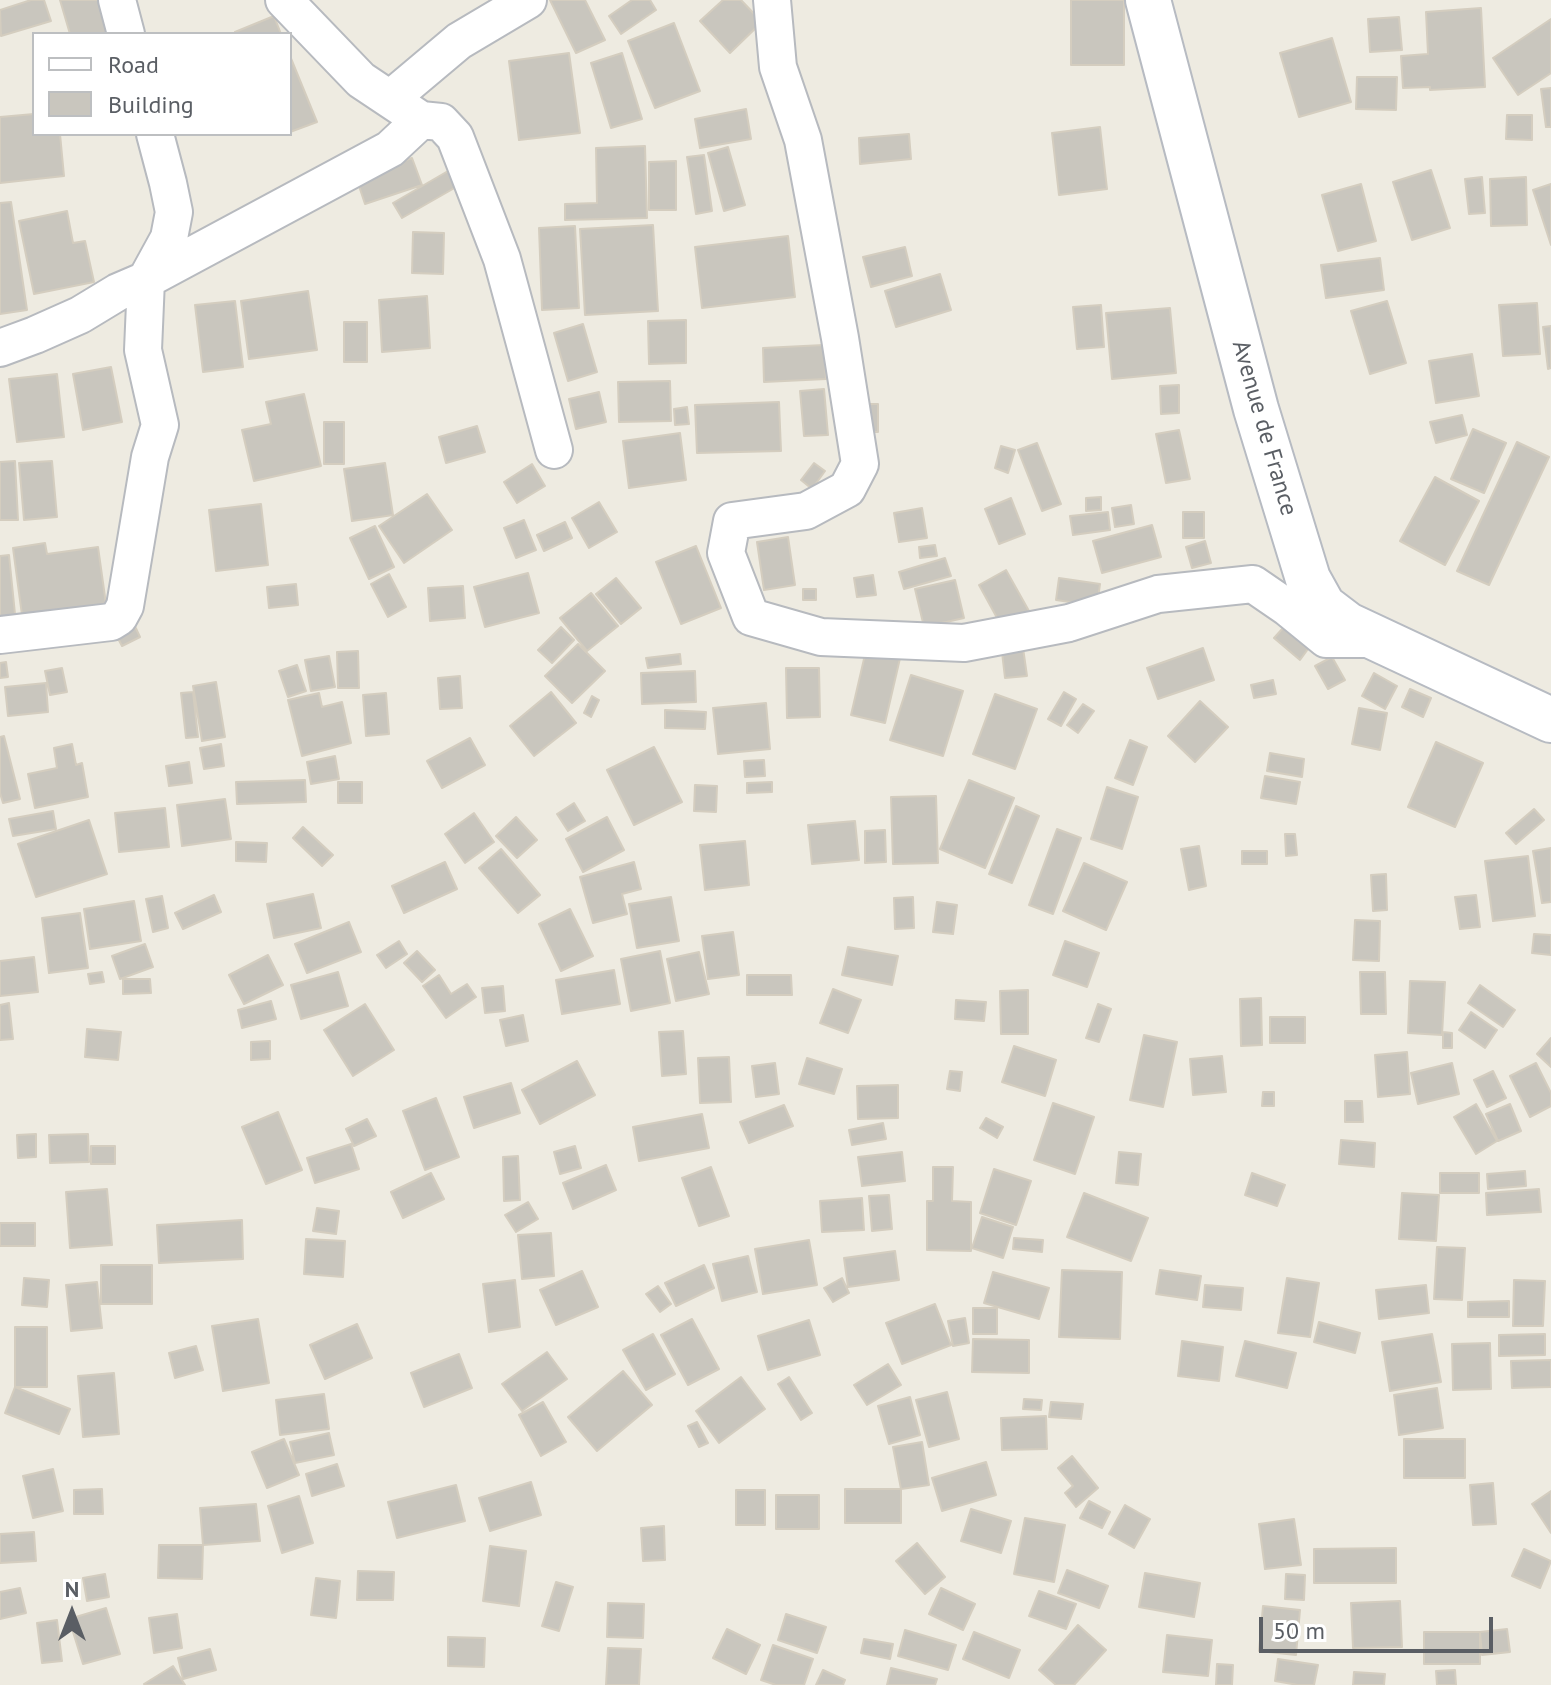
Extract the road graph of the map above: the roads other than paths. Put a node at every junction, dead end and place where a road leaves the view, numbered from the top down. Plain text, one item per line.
1 (117, 0) edge
2 (284, 0) edge
3 (528, 0) edge
4 (772, 0) edge
5 (1148, 0) edge
6 (125, 32) edge
7 (390, 99) junction
8 (421, 120) junction
9 (156, 136) edge
10 (146, 280) junction
11 (0, 348) edge
12 (554, 450) dead end
13 (0, 635) edge
14 (1378, 639) junction
15 (1551, 720) edge

1 - 6 street
2 - 7 street
3 - 7 street
4 - 14 street
5 - 14 main road, Avenue de France
7 - 8 street
8 - 10 street
8 - 12 street
9 - 10 street
10 - 11 street
10 - 13 street
14 - 15 main road, Avenue de France

